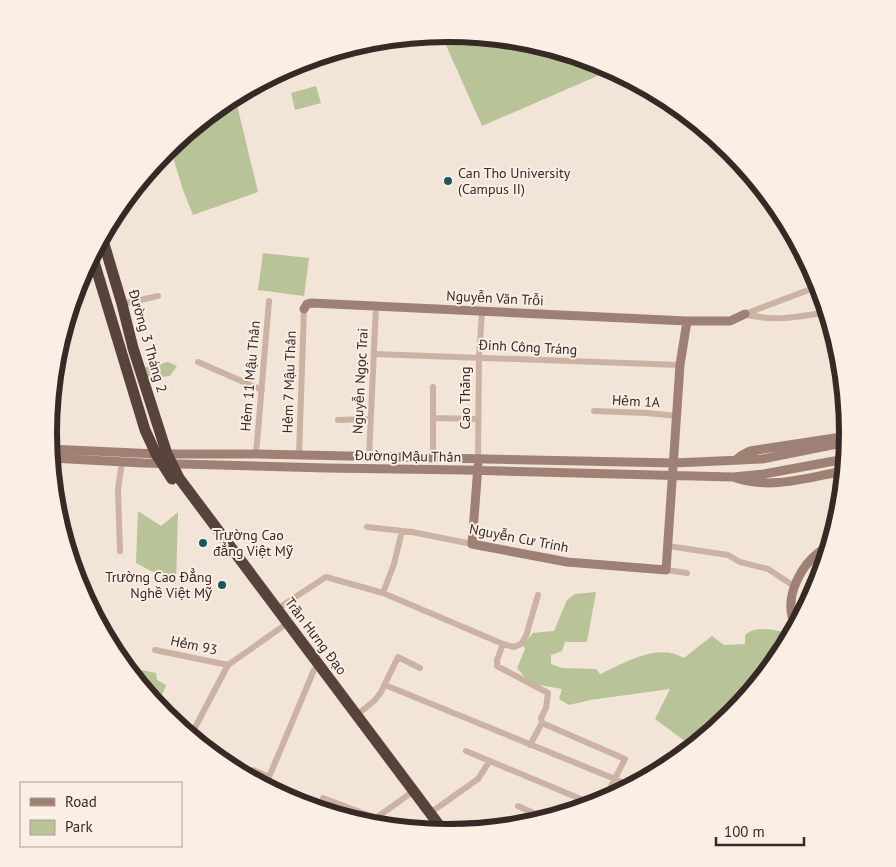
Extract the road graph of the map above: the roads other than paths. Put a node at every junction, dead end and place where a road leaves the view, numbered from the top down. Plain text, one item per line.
1 (105, 246) edge
2 (95, 265) edge
3 (811, 289) edge
4 (158, 296) dead end
5 (269, 301) dead end
6 (122, 304) junction
7 (376, 307) junction
8 (304, 310) joint
9 (482, 312) junction
10 (820, 313) edge
11 (744, 314) junction
12 (687, 321) junction
13 (374, 354) junction
14 (479, 357) junction
15 (198, 362) dead end
16 (680, 365) junction
17 (433, 387) dead end
18 (262, 390) junction
19 (594, 412) dead end
20 (677, 416) junction
21 (434, 418) junction
22 (478, 418) junction
23 (371, 419) junction
24 (338, 420) dead end
25 (839, 437) edge
26 (839, 444) edge
27 (58, 450) edge
28 (256, 454) junction
29 (299, 455) junction
30 (327, 456) junction
31 (369, 456) junction
32 (58, 458) edge
33 (164, 458) junction
34 (433, 458) junction
35 (478, 459) junction
36 (736, 460) junction
37 (838, 460) edge
38 (122, 462) junction
39 (674, 463) junction
40 (326, 468) junction
41 (478, 471) junction
42 (837, 472) edge
43 (674, 476) junction
44 (733, 477) junction
45 (367, 527) dead end
46 (402, 531) junction
47 (472, 544) junction
48 (668, 546) junction
49 (120, 551) dead end
50 (820, 552) edge
51 (666, 570) junction
52 (687, 573) dead end
53 (794, 586) junction
54 (383, 593) junction
55 (538, 595) dead end
56 (277, 609) junction
57 (792, 619) edge
58 (282, 626) junction
59 (503, 644) junction
60 (155, 650) dead end
61 (228, 666) junction
62 (420, 668) dead end
63 (314, 670) junction
64 (385, 686) junction
65 (357, 715) junction
66 (542, 723) junction
67 (193, 730) edge
68 (530, 745) junction
69 (466, 751) dead end
70 (489, 762) junction
71 (250, 771) edge
72 (615, 779) junction
73 (623, 783) edge
74 (610, 789) edge
75 (408, 795) junction
76 (322, 798) dead end
77 (585, 800) edge
78 (518, 806) dead end
79 (430, 813) junction
80 (534, 815) edge
81 (374, 817) edge
82 (376, 818) edge
83 (430, 824) edge
84 (438, 824) edge

1 - 6 highway, Đường 3 Tháng 2
2 - 33 highway, Đường 3 Tháng 2
3 - 11 street, Nguyễn Văn Trỗi
4 - 6 street
5 - 18 street, Hẻm 11 Mậu Thân
6 - 33 highway, Đường 3 Tháng 2
7 - 8 main road, Nguyễn Văn Trỗi
7 - 9 main road, Nguyễn Văn Trỗi
7 - 13 street, Nguyễn Ngọc Trai
8 - 29 street, Hẻm 7 Mậu Thân
9 - 12 main road, Nguyễn Văn Trỗi
9 - 14 street, Cao Thắng
10 - 11 street, Nguyễn Văn Trỗi
11 - 12 main road, Nguyễn Văn Trỗi
12 - 16 main road
13 - 14 street, Đinh Công Tráng
13 - 23 street, Nguyễn Ngọc Trai
14 - 16 street, Đinh Công Tráng
14 - 22 street, Cao Thắng
15 - 18 street
16 - 20 main road
17 - 21 street
18 - 28 street, Hẻm 11 Mậu Thân
19 - 20 street, Hẻm 1A
20 - 39 main road
21 - 22 street
21 - 34 street
22 - 35 street, Cao Thắng
23 - 24 street
23 - 31 street, Nguyễn Ngọc Trai
25 - 36 main road
26 - 36 main road, Đường Mậu Thân
27 - 33 main road, Đường Mậu Thân
28 - 29 main road, Đường Mậu Thân
28 - 33 main road, Đường Mậu Thân
29 - 30 main road, Đường Mậu Thân
30 - 31 main road, Đường Mậu Thân
30 - 40 main road
31 - 34 main road, Đường Mậu Thân
32 - 38 main road, Đường Mậu Thân
33 - 38 main road, Đường Mậu Thân
33 - 40 main road, Đường Mậu Thân
33 - 56 highway, Trần Hưng Đạo
33 - 58 highway, Trần Hưng Đạo
34 - 35 main road, Đường Mậu Thân
35 - 39 main road, Đường Mậu Thân
35 - 41 main road, Cao Thắng
36 - 39 main road, Đường Mậu Thân
37 - 44 main road, Đường Mậu Thân
38 - 49 street
39 - 43 main road
40 - 41 main road, Đường Mậu Thân
41 - 43 main road, Đường Mậu Thân
41 - 47 main road, Cao Thắng
42 - 44 main road
43 - 44 main road, Đường Mậu Thân
43 - 48 main road
45 - 46 street, Nguyễn Cư Trinh
46 - 47 street, Nguyễn Cư Trinh
46 - 54 street
47 - 51 main road, Nguyễn Cư Trinh
48 - 51 main road
48 - 53 street
50 - 53 main road
51 - 52 street, Nguyễn Cư Trinh
53 - 57 main road
54 - 56 street
54 - 59 street
55 - 59 street
56 - 65 highway, Trần Hưng Đạo
58 - 61 street
58 - 63 highway, Trần Hưng Đạo
59 - 66 street
60 - 61 street, Hẻm 93
61 - 67 street
62 - 64 street
63 - 71 street
63 - 75 highway, Trần Hưng Đạo
64 - 65 street
64 - 68 street
65 - 79 highway, Trần Hưng Đạo
66 - 68 street
66 - 72 street
68 - 72 street
69 - 70 street
70 - 77 street
70 - 79 street
72 - 73 street
72 - 74 street
75 - 82 street
75 - 83 highway, Trần Hưng Đạo
76 - 81 street
78 - 80 street
79 - 84 highway, Trần Hưng Đạo

